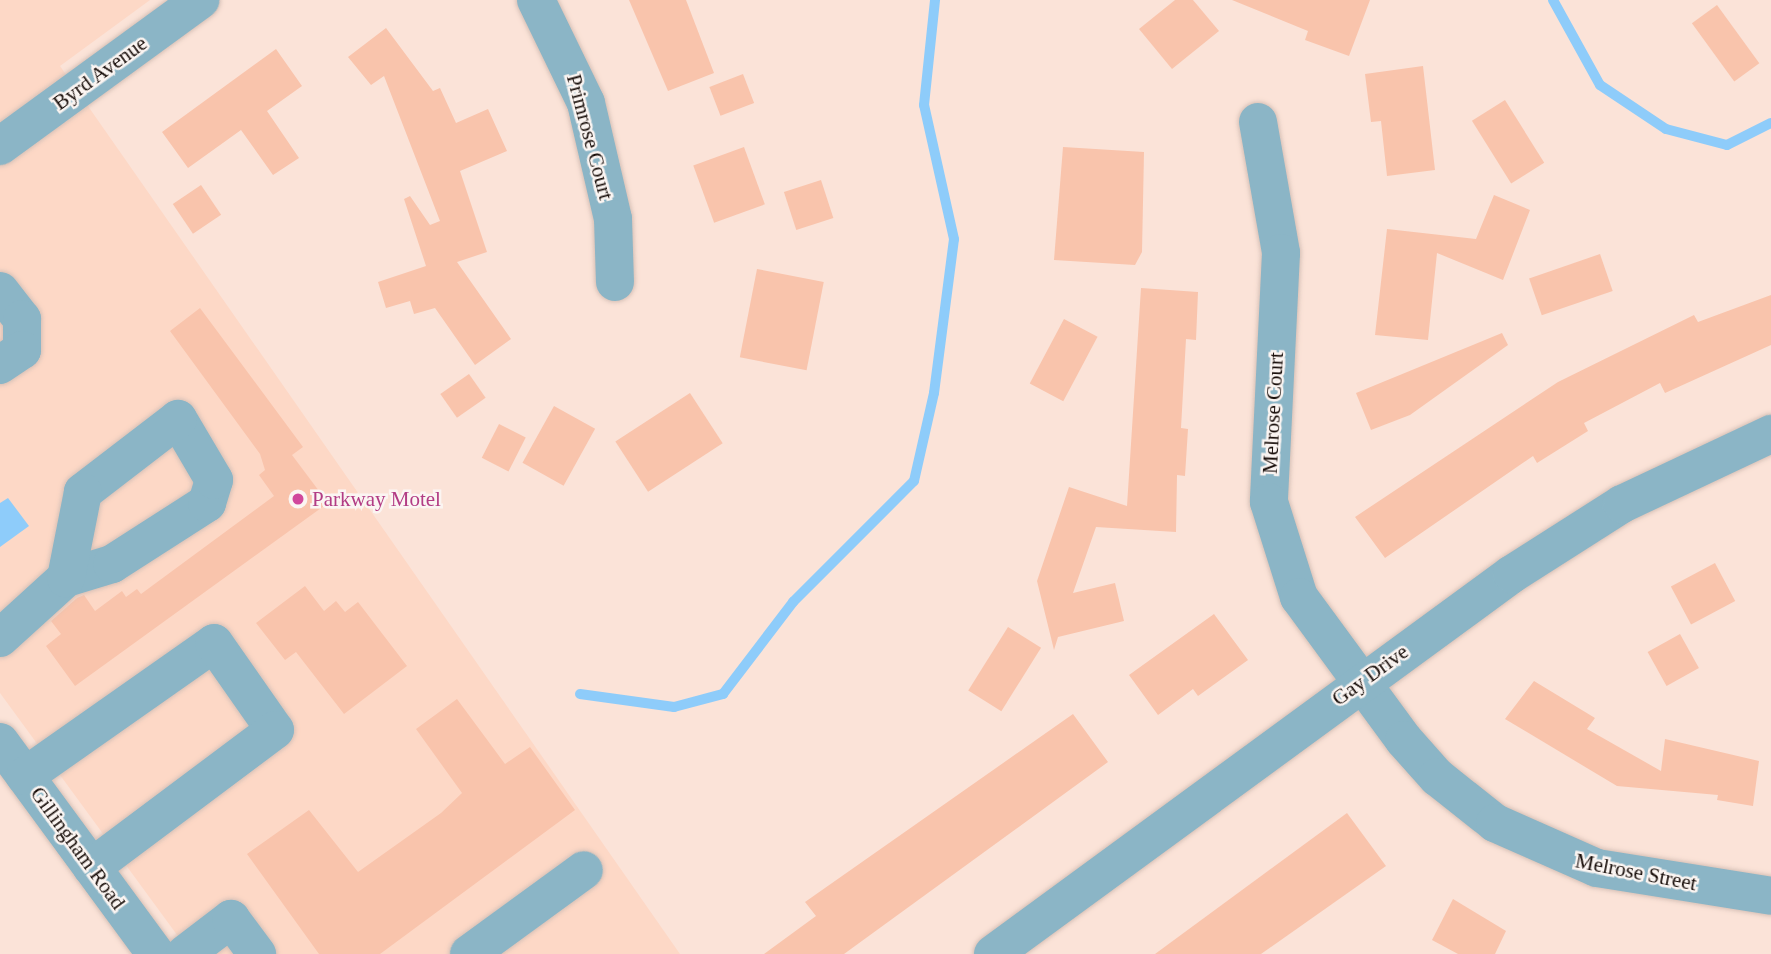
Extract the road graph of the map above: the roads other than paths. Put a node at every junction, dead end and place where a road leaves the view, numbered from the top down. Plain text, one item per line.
1 (200, 0) edge
2 (536, 0) edge
3 (1258, 122) dead end
4 (0, 146) edge
5 (615, 282) dead end
6 (0, 290) edge
7 (0, 365) edge
8 (1771, 434) edge
9 (66, 578) dead end
10 (0, 638) edge
11 (1360, 682) junction
12 (0, 742) edge
13 (25, 776) junction
14 (92, 867) junction
15 (584, 870) dead end
16 (1771, 896) edge
17 (156, 954) edge
18 (185, 954) edge
19 (257, 954) edge
20 (469, 954) edge
21 (993, 954) edge

1 - 4 street, Byrd Avenue
2 - 5 street, Primrose Court
3 - 11 street, Melrose Court
6 - 7 street
8 - 11 street, Gay Drive
9 - 10 street
11 - 16 street, Melrose Street
11 - 21 street, Gay Drive
12 - 13 street, Gillingham Road
13 - 14 street, Gillingham Road
13 - 14 street
14 - 17 street, Gillingham Road
15 - 20 street
18 - 19 street

